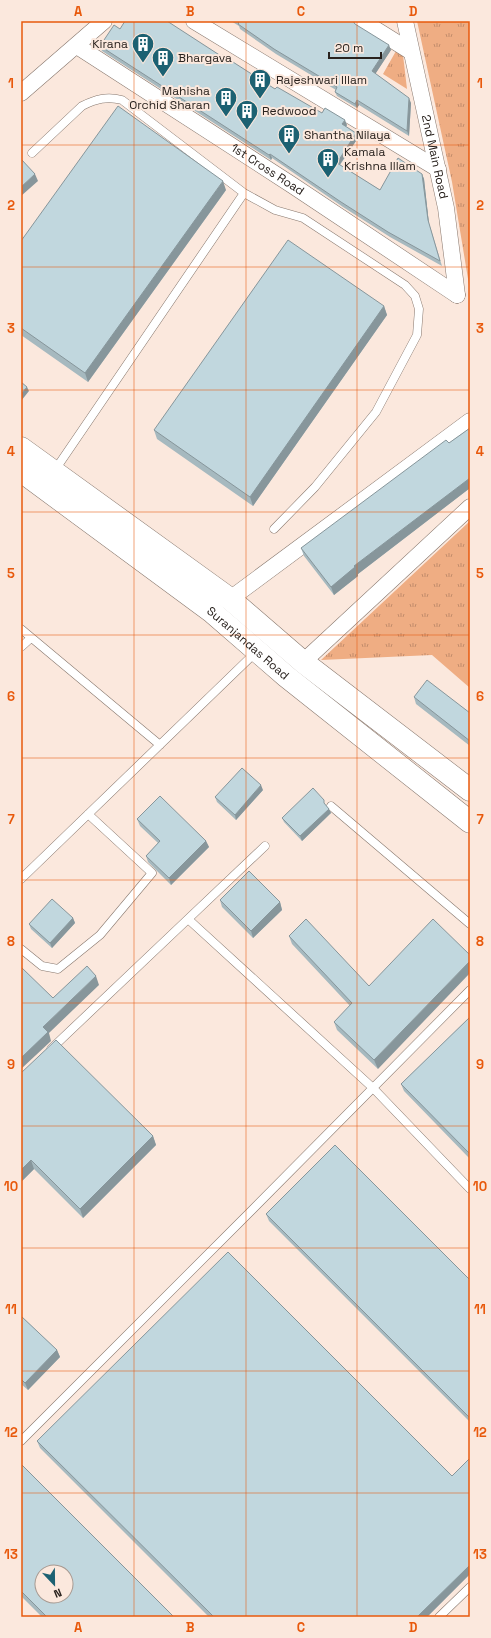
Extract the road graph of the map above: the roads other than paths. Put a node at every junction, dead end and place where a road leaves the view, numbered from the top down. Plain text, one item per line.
1 (104, 21) edge
2 (194, 21) edge
3 (362, 21) edge
4 (405, 21) edge
5 (76, 46) junction
6 (410, 51) junction
7 (21, 93) edge
8 (32, 153) dead end
9 (438, 169) junction
10 (244, 193) junction
11 (456, 295) joint
12 (470, 421) edge
13 (21, 448) edge
14 (21, 471) edge
15 (53, 473) junction
16 (470, 507) edge
17 (274, 529) dead end
18 (230, 599) junction
19 (21, 629) edge
20 (31, 638) junction
21 (265, 643) junction
22 (21, 647) edge
23 (303, 662) junction
24 (160, 745) junction
25 (470, 790) edge
26 (331, 806) dead end
27 (88, 814) junction
28 (470, 822) edge
29 (265, 846) dead end
30 (21, 879) edge
31 (188, 919) junction
32 (470, 924) edge
33 (21, 949) edge
34 (470, 990) edge
35 (44, 1056) edge
36 (373, 1088) junction
37 (470, 1189) edge
38 (21, 1441) edge
39 (470, 1587) edge
40 (439, 1617) edge

1 - 5 street
2 - 9 street
3 - 6 street
4 - 6 street, 2nd Main Road
5 - 7 street
5 - 11 street, 1st Cross Road
6 - 9 street, 2nd Main Road
8 - 10 lane
9 - 11 street, 2nd Main Road
10 - 15 lane
10 - 17 lane
12 - 18 street
13 - 15 main road, Suranjandas Road
14 - 21 main road, Suranjandas Road
15 - 18 main road, Suranjandas Road
16 - 23 street
18 - 21 main road, Suranjandas Road
19 - 20 lane
20 - 22 lane
20 - 24 lane
21 - 23 main road, Suranjandas Road
21 - 24 lane
21 - 28 main road, Suranjandas Road
23 - 25 main road, Suranjandas Road
24 - 27 lane
26 - 32 lane
27 - 30 lane
27 - 33 lane
29 - 31 lane
31 - 35 lane
31 - 36 lane
34 - 36 lane
36 - 37 lane
36 - 38 lane
39 - 40 lane

